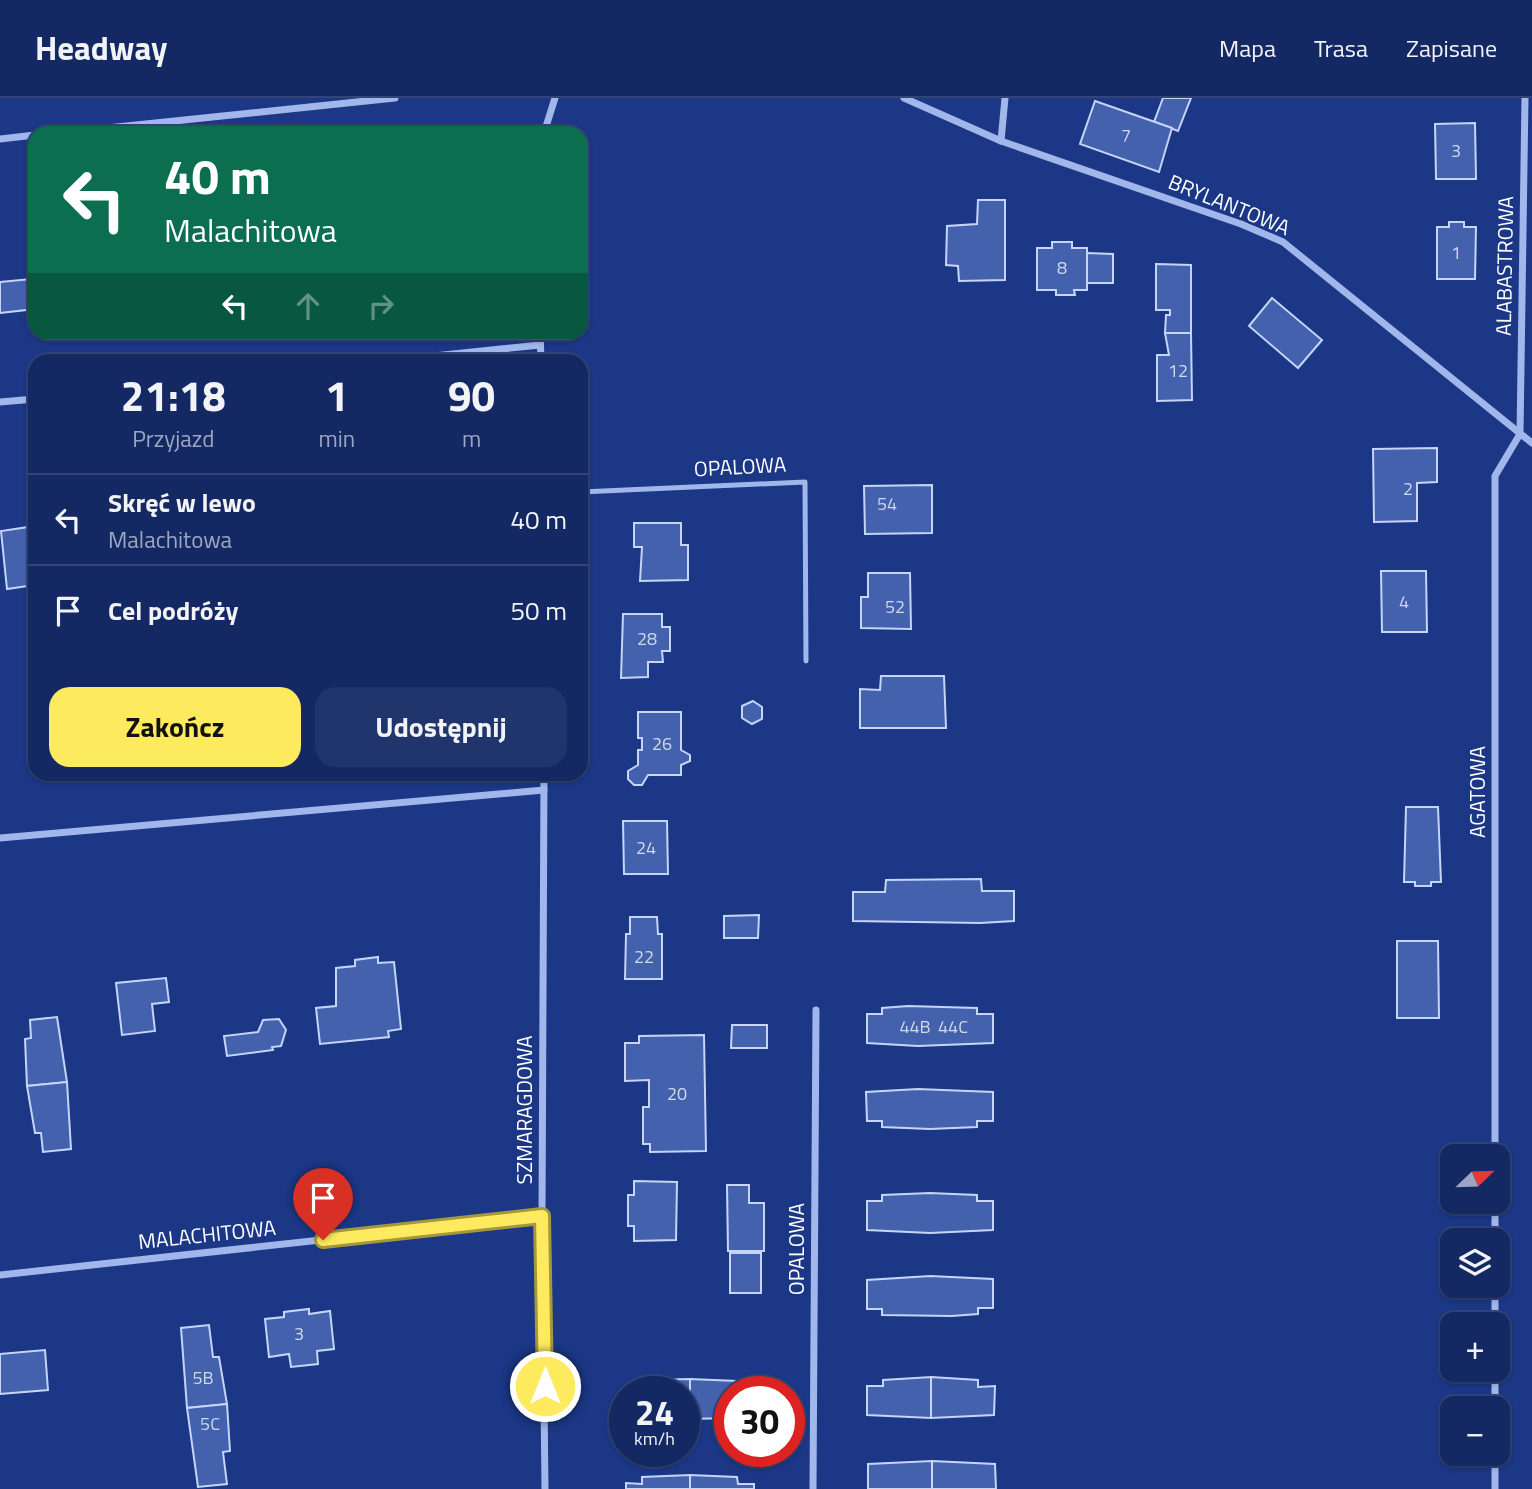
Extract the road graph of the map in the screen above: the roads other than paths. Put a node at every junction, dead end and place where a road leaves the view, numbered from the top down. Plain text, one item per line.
1 (394, 98) edge
2 (555, 98) edge
3 (904, 98) edge
4 (1005, 98) edge
5 (1525, 98) edge
6 (126, 126) edge
7 (546, 126) edge
8 (28, 136) edge
9 (0, 139) edge
10 (1001, 141) junction
11 (540, 340) edge
12 (540, 345) junction
13 (454, 354) edge
14 (541, 354) edge
15 (28, 399) edge
16 (0, 402) edge
17 (1520, 434) junction
18 (1532, 443) edge
19 (588, 492) edge
20 (806, 661) dead end
21 (544, 781) edge
22 (544, 790) junction
23 (0, 838) edge
24 (816, 1010) dead end
25 (1495, 1144) edge
26 (542, 1216) junction
27 (0, 1275) edge
28 (1495, 1466) edge
29 (545, 1489) edge
30 (813, 1489) edge
31 (1495, 1489) edge

1 - 6 street
2 - 7 street
3 - 10 street, BRYLANTOWA
4 - 10 street
5 - 17 street, ALABASTROWA
8 - 9 street
10 - 17 street, BRYLANTOWA
11 - 12 street
12 - 13 street
12 - 14 street
15 - 16 street
17 - 18 street, BRYLANTOWA
17 - 25 street, AGATOWA
19 - 20 lane, OPALOWA
21 - 22 street, SZMARAGDOWA
22 - 23 street
22 - 26 street, SZMARAGDOWA
24 - 30 street, OPALOWA
26 - 27 street, MALACHITOWA
26 - 29 street, SZMARAGDOWA
28 - 31 street

